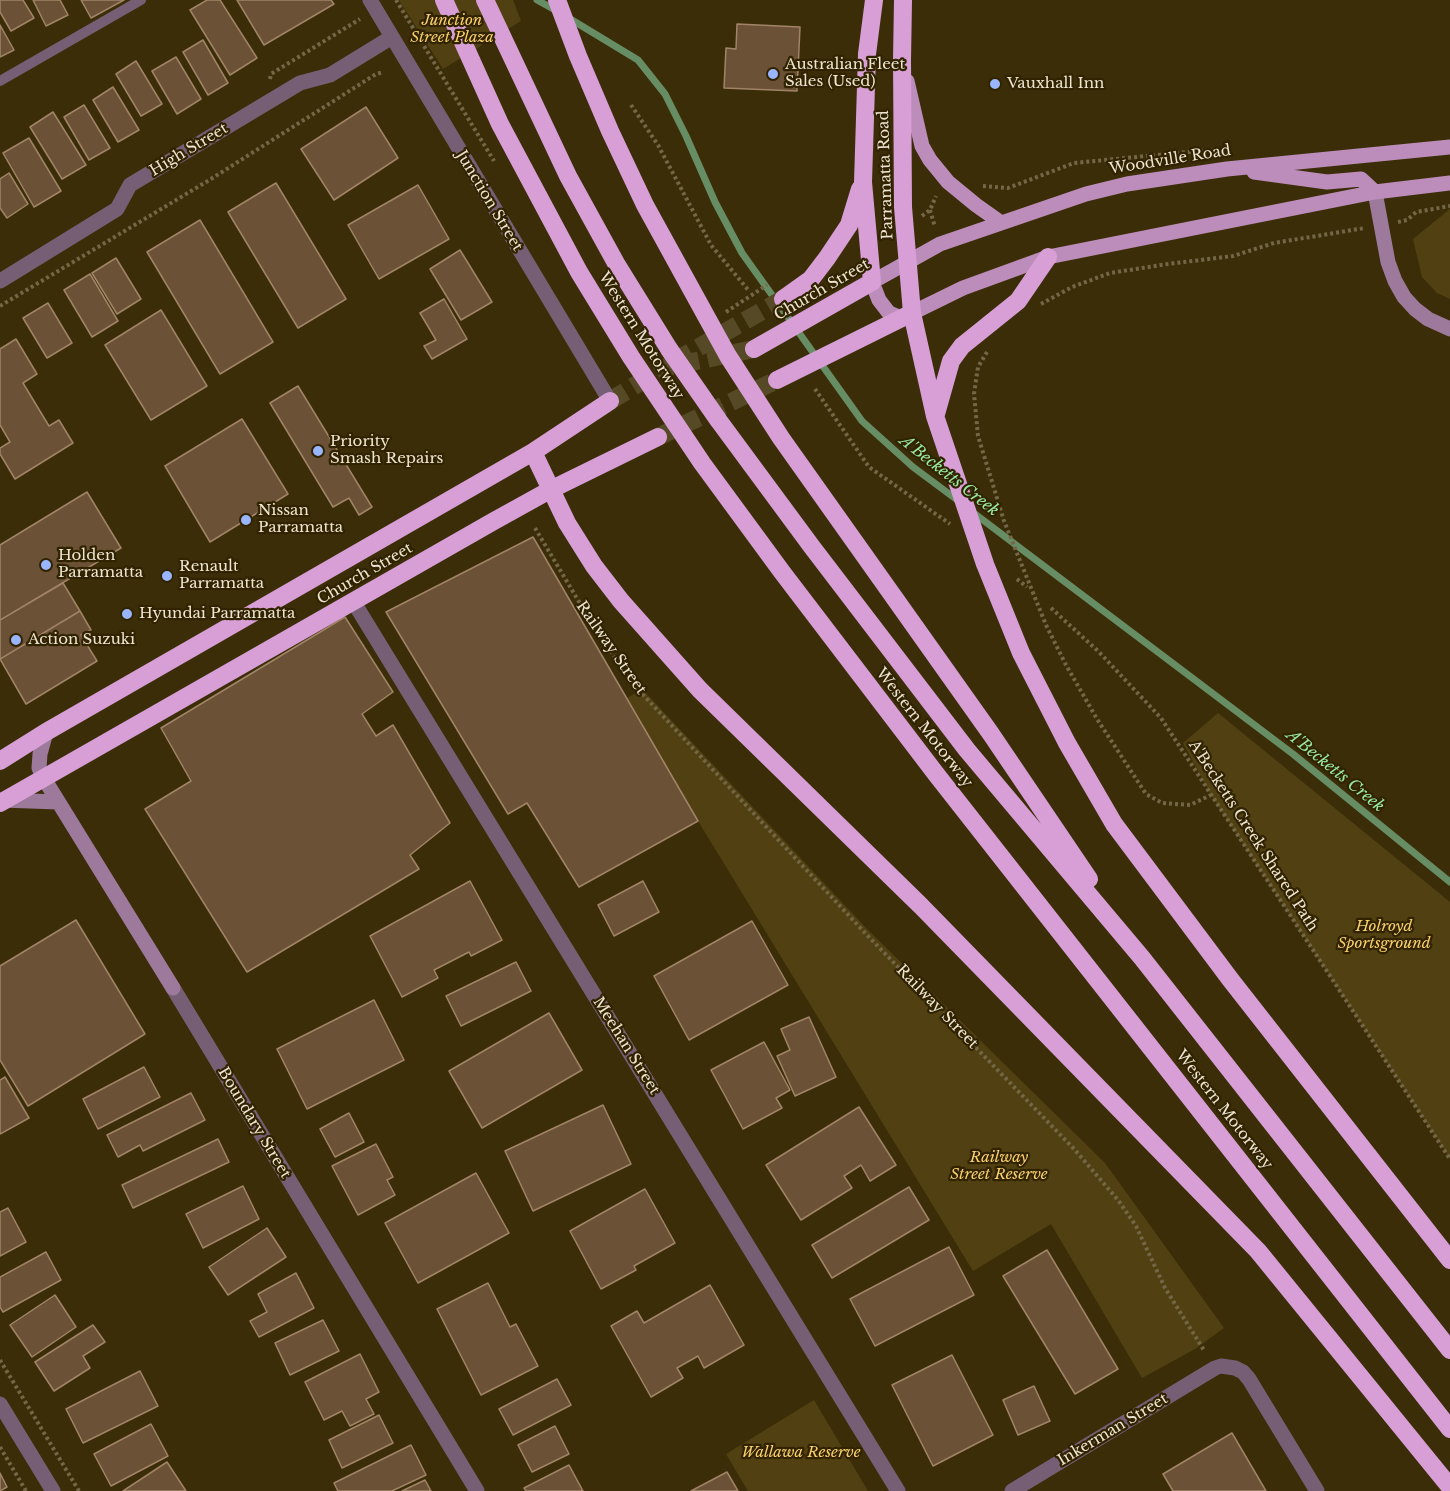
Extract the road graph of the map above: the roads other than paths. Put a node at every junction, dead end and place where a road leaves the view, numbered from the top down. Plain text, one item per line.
1 (141, 0) edge
2 (370, 0) edge
3 (444, 0) edge
4 (485, 0) edge
5 (557, 0) edge
6 (874, 0) edge
7 (903, 0) edge
8 (392, 37) junction
9 (902, 60) junction
10 (0, 81) edge
11 (1450, 147) edge
12 (1227, 169) junction
13 (863, 182) junction
14 (1450, 183) edge
15 (1375, 192) junction
16 (1000, 222) junction
17 (1048, 257) junction
18 (908, 261) junction
19 (0, 281) edge
20 (872, 282) junction
21 (783, 299) tunnel mouth
22 (906, 316) junction
23 (1450, 329) edge
24 (754, 349) tunnel mouth
25 (777, 380) tunnel mouth
26 (610, 401) joint
27 (935, 416) junction
28 (658, 437) tunnel mouth
29 (532, 452) junction
30 (550, 490) junction
31 (353, 601) junction
32 (46, 732) junction
33 (0, 761) edge
34 (44, 777) junction
35 (1, 800) edge
36 (58, 802) junction
37 (1142, 958) junction
38 (1450, 1260) edge
39 (1450, 1350) edge
40 (0, 1404) edge
41 (1450, 1429) edge
42 (1450, 1487) edge
43 (53, 1491) edge
44 (477, 1491) edge
45 (898, 1491) edge
46 (1012, 1491) edge
47 (1317, 1491) edge

1 - 10 lane
2 - 8 street, Junction Street
3 - 41 highway, Western Motorway
4 - 37 highway, Western Motorway
5 - 37 highway, Western Motorway
6 - 13 highway, Parramatta Road
7 - 9 highway, Parramatta Road
8 - 19 street, High Street
8 - 26 street, Junction Street
9 - 16 main road
9 - 18 highway, Parramatta Road
11 - 12 main road, Woodville Road
12 - 15 main road
12 - 16 main road, Woodville Road
13 - 20 highway, Parramatta Road
13 - 21 highway
14 - 15 main road
15 - 17 main road
15 - 23 street
16 - 18 main road, Woodville Road
17 - 22 main road
17 - 27 highway
18 - 20 main road, Church Street
18 - 22 highway, Parramatta Road
20 - 22 main road, Parramatta Road
20 - 24 highway, Church Street
22 - 25 highway
22 - 27 highway
26 - 29 highway, Church Street
27 - 38 highway
28 - 30 highway, Church Street
29 - 30 highway
29 - 32 highway, Church Street
30 - 31 highway, Church Street
30 - 42 highway
31 - 34 highway, Church Street
31 - 45 street, Meehan Street
32 - 33 highway, Church Street
32 - 34 street
34 - 35 highway, Church Street
34 - 36 street, Boundary Street
35 - 36 street
36 - 44 street, Boundary Street
37 - 39 highway, Western Motorway
40 - 43 street
46 - 47 street, Inkerman Street

